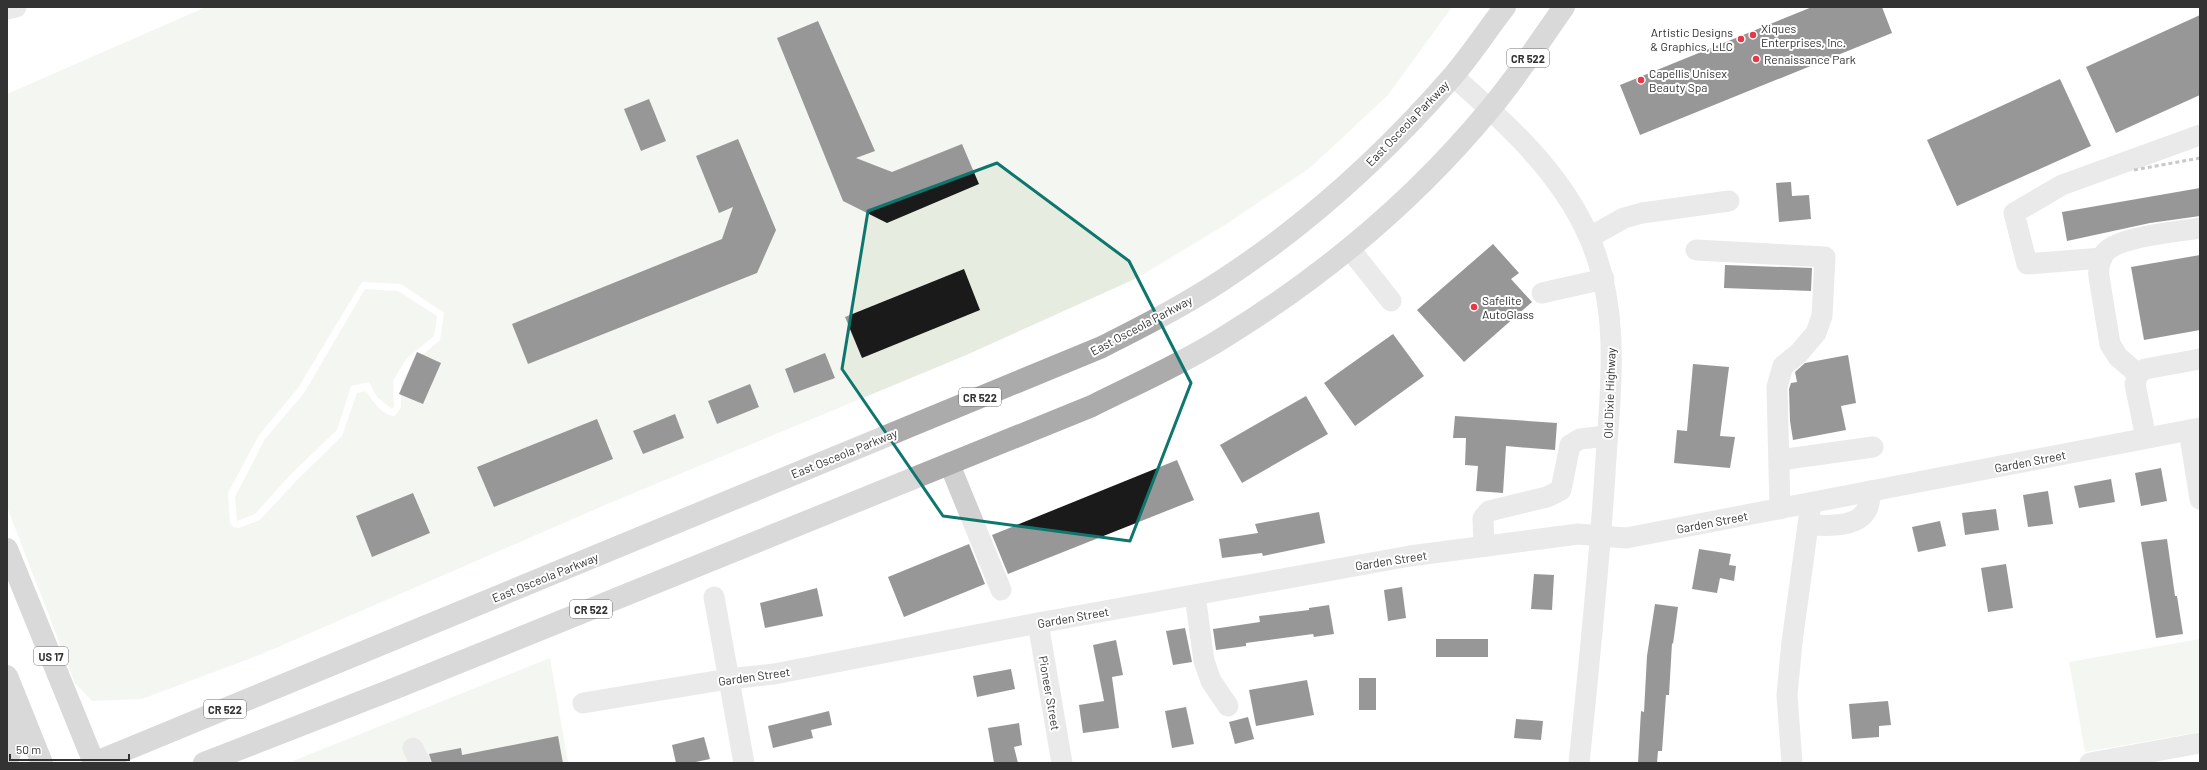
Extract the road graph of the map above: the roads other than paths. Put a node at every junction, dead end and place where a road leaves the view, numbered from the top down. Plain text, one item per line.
1 (16, 7) edge
2 (1505, 7) edge
3 (1564, 7) edge
4 (7, 9) edge
5 (1453, 76) junction
6 (1490, 109) junction
7 (2200, 135) edge
8 (1729, 201) dead end
9 (2200, 228) edge
10 (1590, 237) junction
11 (1349, 248) junction
12 (1696, 250) dead end
13 (2102, 258) junction
14 (1604, 279) junction
15 (1542, 293) dead end
16 (1391, 301) dead end
17 (2200, 359) edge
18 (2138, 374) junction
19 (2194, 429) edge
20 (1607, 436) junction
21 (2146, 438) junction
22 (1873, 447) dead end
23 (1780, 460) junction
24 (949, 463) junction
25 (1870, 491) junction
26 (2200, 500) edge
27 (1811, 503) junction
28 (1780, 509) junction
29 (1808, 525) junction
30 (1601, 535) junction
31 (1484, 546) junction
32 (7, 549) edge
33 (1002, 590) dead end
34 (1194, 594) junction
35 (714, 597) dead end
36 (1038, 623) junction
37 (7, 676) edge
38 (728, 679) junction
39 (17, 701) junction
40 (583, 703) dead end
41 (1228, 706) dead end
42 (2200, 743) edge
43 (7, 763) edge
44 (42, 763) edge
45 (94, 763) edge
46 (204, 763) edge
47 (744, 763) edge
48 (1062, 763) edge
49 (1580, 763) edge
50 (1792, 763) edge
51 (2090, 763) edge

1 - 4 street
2 - 5 main road, East Osceola Parkway / CR 522
3 - 6 main road, CR 522
5 - 6 street, Old Dixie Highway
5 - 45 main road, East Osceola Parkway / CR 522
6 - 10 street, Old Dixie Highway
6 - 11 main road, CR 522
7 - 13 street
8 - 10 street
9 - 13 street
10 - 14 street, Old Dixie Highway
11 - 16 street
11 - 24 main road, CR 522
12 - 23 street
13 - 18 street
14 - 15 street
14 - 20 street, Old Dixie Highway
17 - 18 street
18 - 21 street
19 - 21 street, Garden Street
19 - 26 street
20 - 30 street, Old Dixie Highway
20 - 31 street
21 - 25 street, Garden Street
22 - 23 street
23 - 28 street
24 - 33 street
24 - 46 main road, CR 522
25 - 27 street, Garden Street
25 - 29 street
27 - 28 street, Garden Street
27 - 29 street
28 - 30 street, Garden Street
29 - 50 street
30 - 31 street, Garden Street
30 - 49 street, Old Dixie Highway
31 - 34 street, Garden Street
32 - 45 main road, US 17
34 - 36 street, Garden Street
34 - 41 street
35 - 38 street
36 - 38 street, Garden Street
36 - 48 street, Pioneer Street
37 - 39 main road
38 - 40 street, Garden Street
38 - 47 street
39 - 43 main road
39 - 44 main road
42 - 51 street

